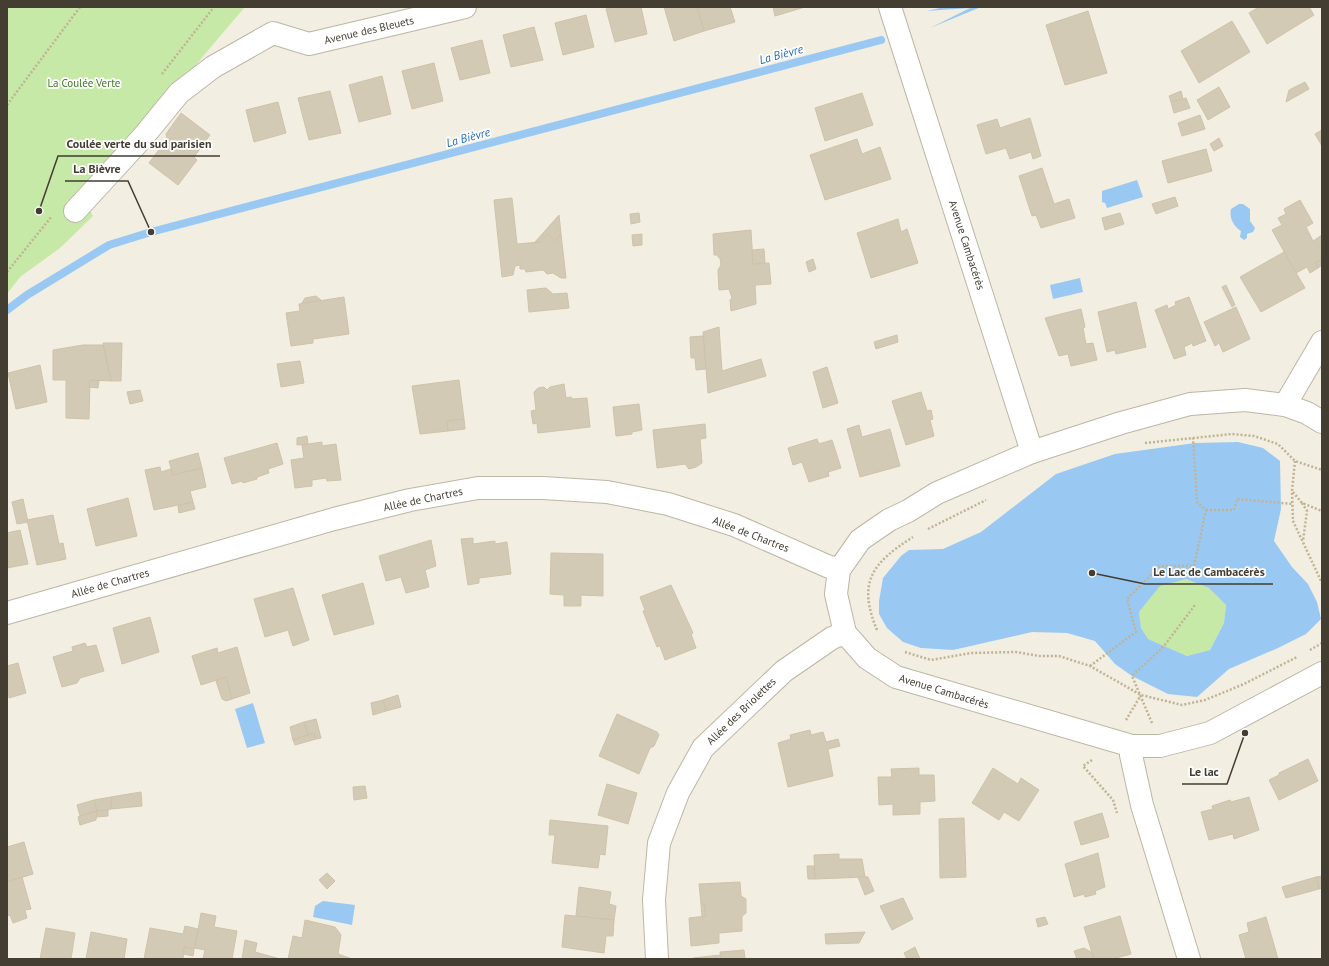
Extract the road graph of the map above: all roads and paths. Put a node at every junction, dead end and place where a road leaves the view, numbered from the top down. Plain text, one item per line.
1 (80, 7) edge
2 (465, 7) edge
3 (890, 7) edge
4 (7, 105) edge
5 (75, 211) dead end
6 (1322, 342) edge
7 (1285, 404) junction
8 (1322, 422) edge
9 (1193, 438) junction
10 (1143, 444) dead end
11 (1032, 452) junction
12 (1295, 461) junction
13 (1322, 470) edge
14 (1292, 491) junction
15 (988, 500) dead end
16 (1302, 503) junction
17 (1293, 504) junction
18 (1206, 510) junction
19 (1322, 511) edge
20 (927, 530) dead end
21 (915, 536) dead end
22 (1303, 541) junction
23 (839, 570) junction
24 (1322, 583) edge
25 (1195, 605) dead end
26 (7, 613) edge
27 (845, 633) junction
28 (879, 636) dead end
29 (1322, 643) edge
30 (903, 652) dead end
31 (1306, 652) dead end
32 (1299, 656) dead end
33 (1090, 666) junction
34 (1322, 673) edge
35 (1141, 695) junction
36 (1125, 721) dead end
37 (1132, 746) junction
38 (1160, 746) junction
39 (657, 959) edge
40 (1189, 959) edge

1 - 4 path
2 - 5 street, Avenue des Bleuets
3 - 11 street, Avenue Cambacérès
6 - 7 street
7 - 8 street, Avenue Cambacérès
7 - 11 street, Avenue Cambacérès
9 - 10 path
9 - 12 path
9 - 18 path
11 - 23 street, Avenue Cambacérès
12 - 13 path
12 - 14 path
14 - 16 path
14 - 17 path
15 - 20 path
16 - 19 path
16 - 22 path
17 - 18 path
17 - 22 path
18 - 33 path
21 - 28 path
22 - 24 path
23 - 26 street, Allée de Chartres
23 - 27 street, Avenue Cambacérès
25 - 35 path
27 - 37 street, Avenue Cambacérès
27 - 39 street, Allée des Briolettes
29 - 31 path
30 - 33 path
32 - 35 path
33 - 35 path
34 - 38 street, Avenue Cambacérès
35 - 36 path
35 - 38 path
37 - 38 street, Avenue Cambacérès
37 - 40 street

